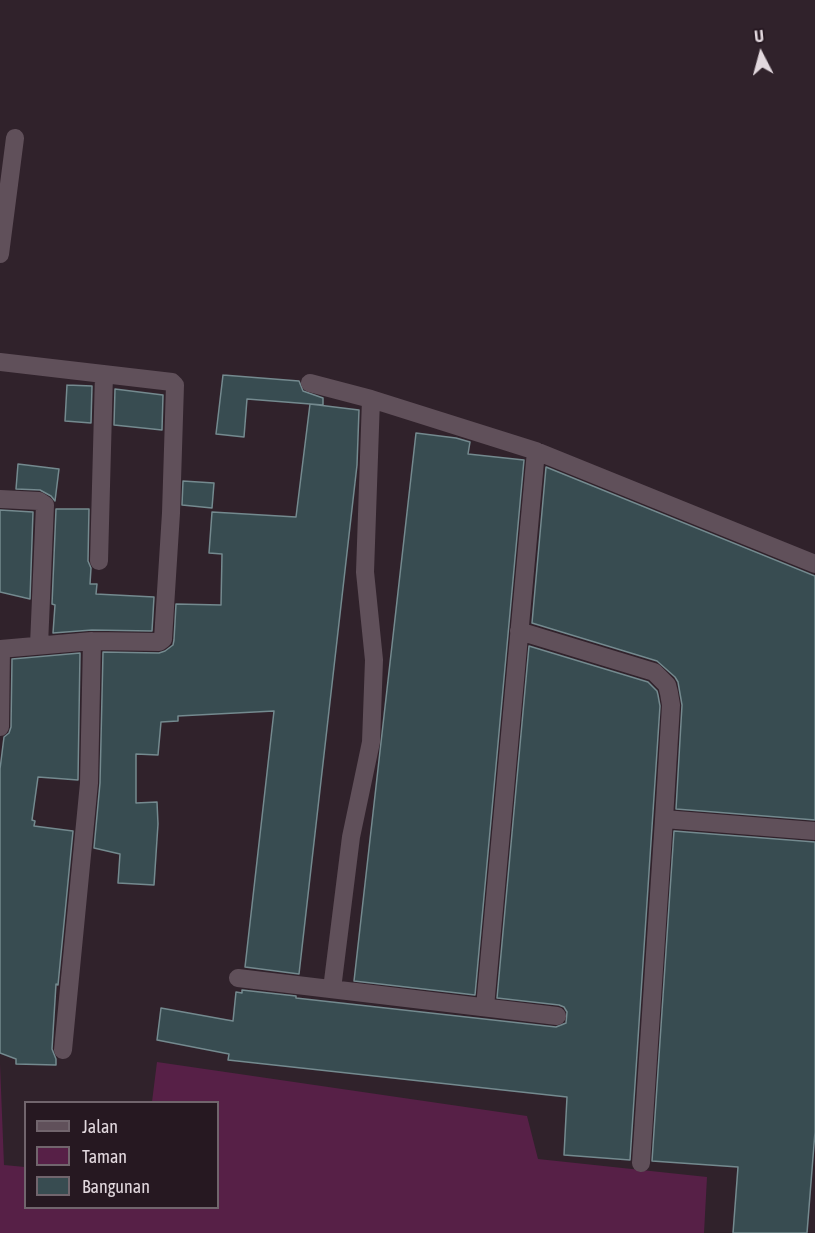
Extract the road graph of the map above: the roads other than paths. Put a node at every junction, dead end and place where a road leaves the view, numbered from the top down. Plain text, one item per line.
1 (15, 138) dead end
2 (0, 254) edge
3 (0, 362) edge
4 (104, 374) junction
5 (310, 383) dead end
6 (371, 399) junction
7 (536, 451) junction
8 (0, 499) edge
9 (99, 561) dead end
10 (815, 564) edge
11 (519, 631) junction
12 (92, 641) junction
13 (39, 645) junction
14 (1, 649) edge
15 (0, 727) edge
16 (664, 819) junction
17 (815, 831) edge
18 (238, 978) dead end
19 (332, 989) junction
20 (485, 1007) junction
21 (557, 1016) dead end
22 (63, 1050) dead end
23 (641, 1163) dead end

1 - 2 street
3 - 4 street
4 - 9 street
4 - 12 street
5 - 6 street
6 - 7 street
6 - 19 street
7 - 10 street
7 - 11 street
8 - 13 street
11 - 16 street
11 - 20 street
12 - 13 street
12 - 22 street
13 - 14 street
14 - 15 street
16 - 17 street
16 - 23 street
18 - 19 street
19 - 20 street
20 - 21 street

